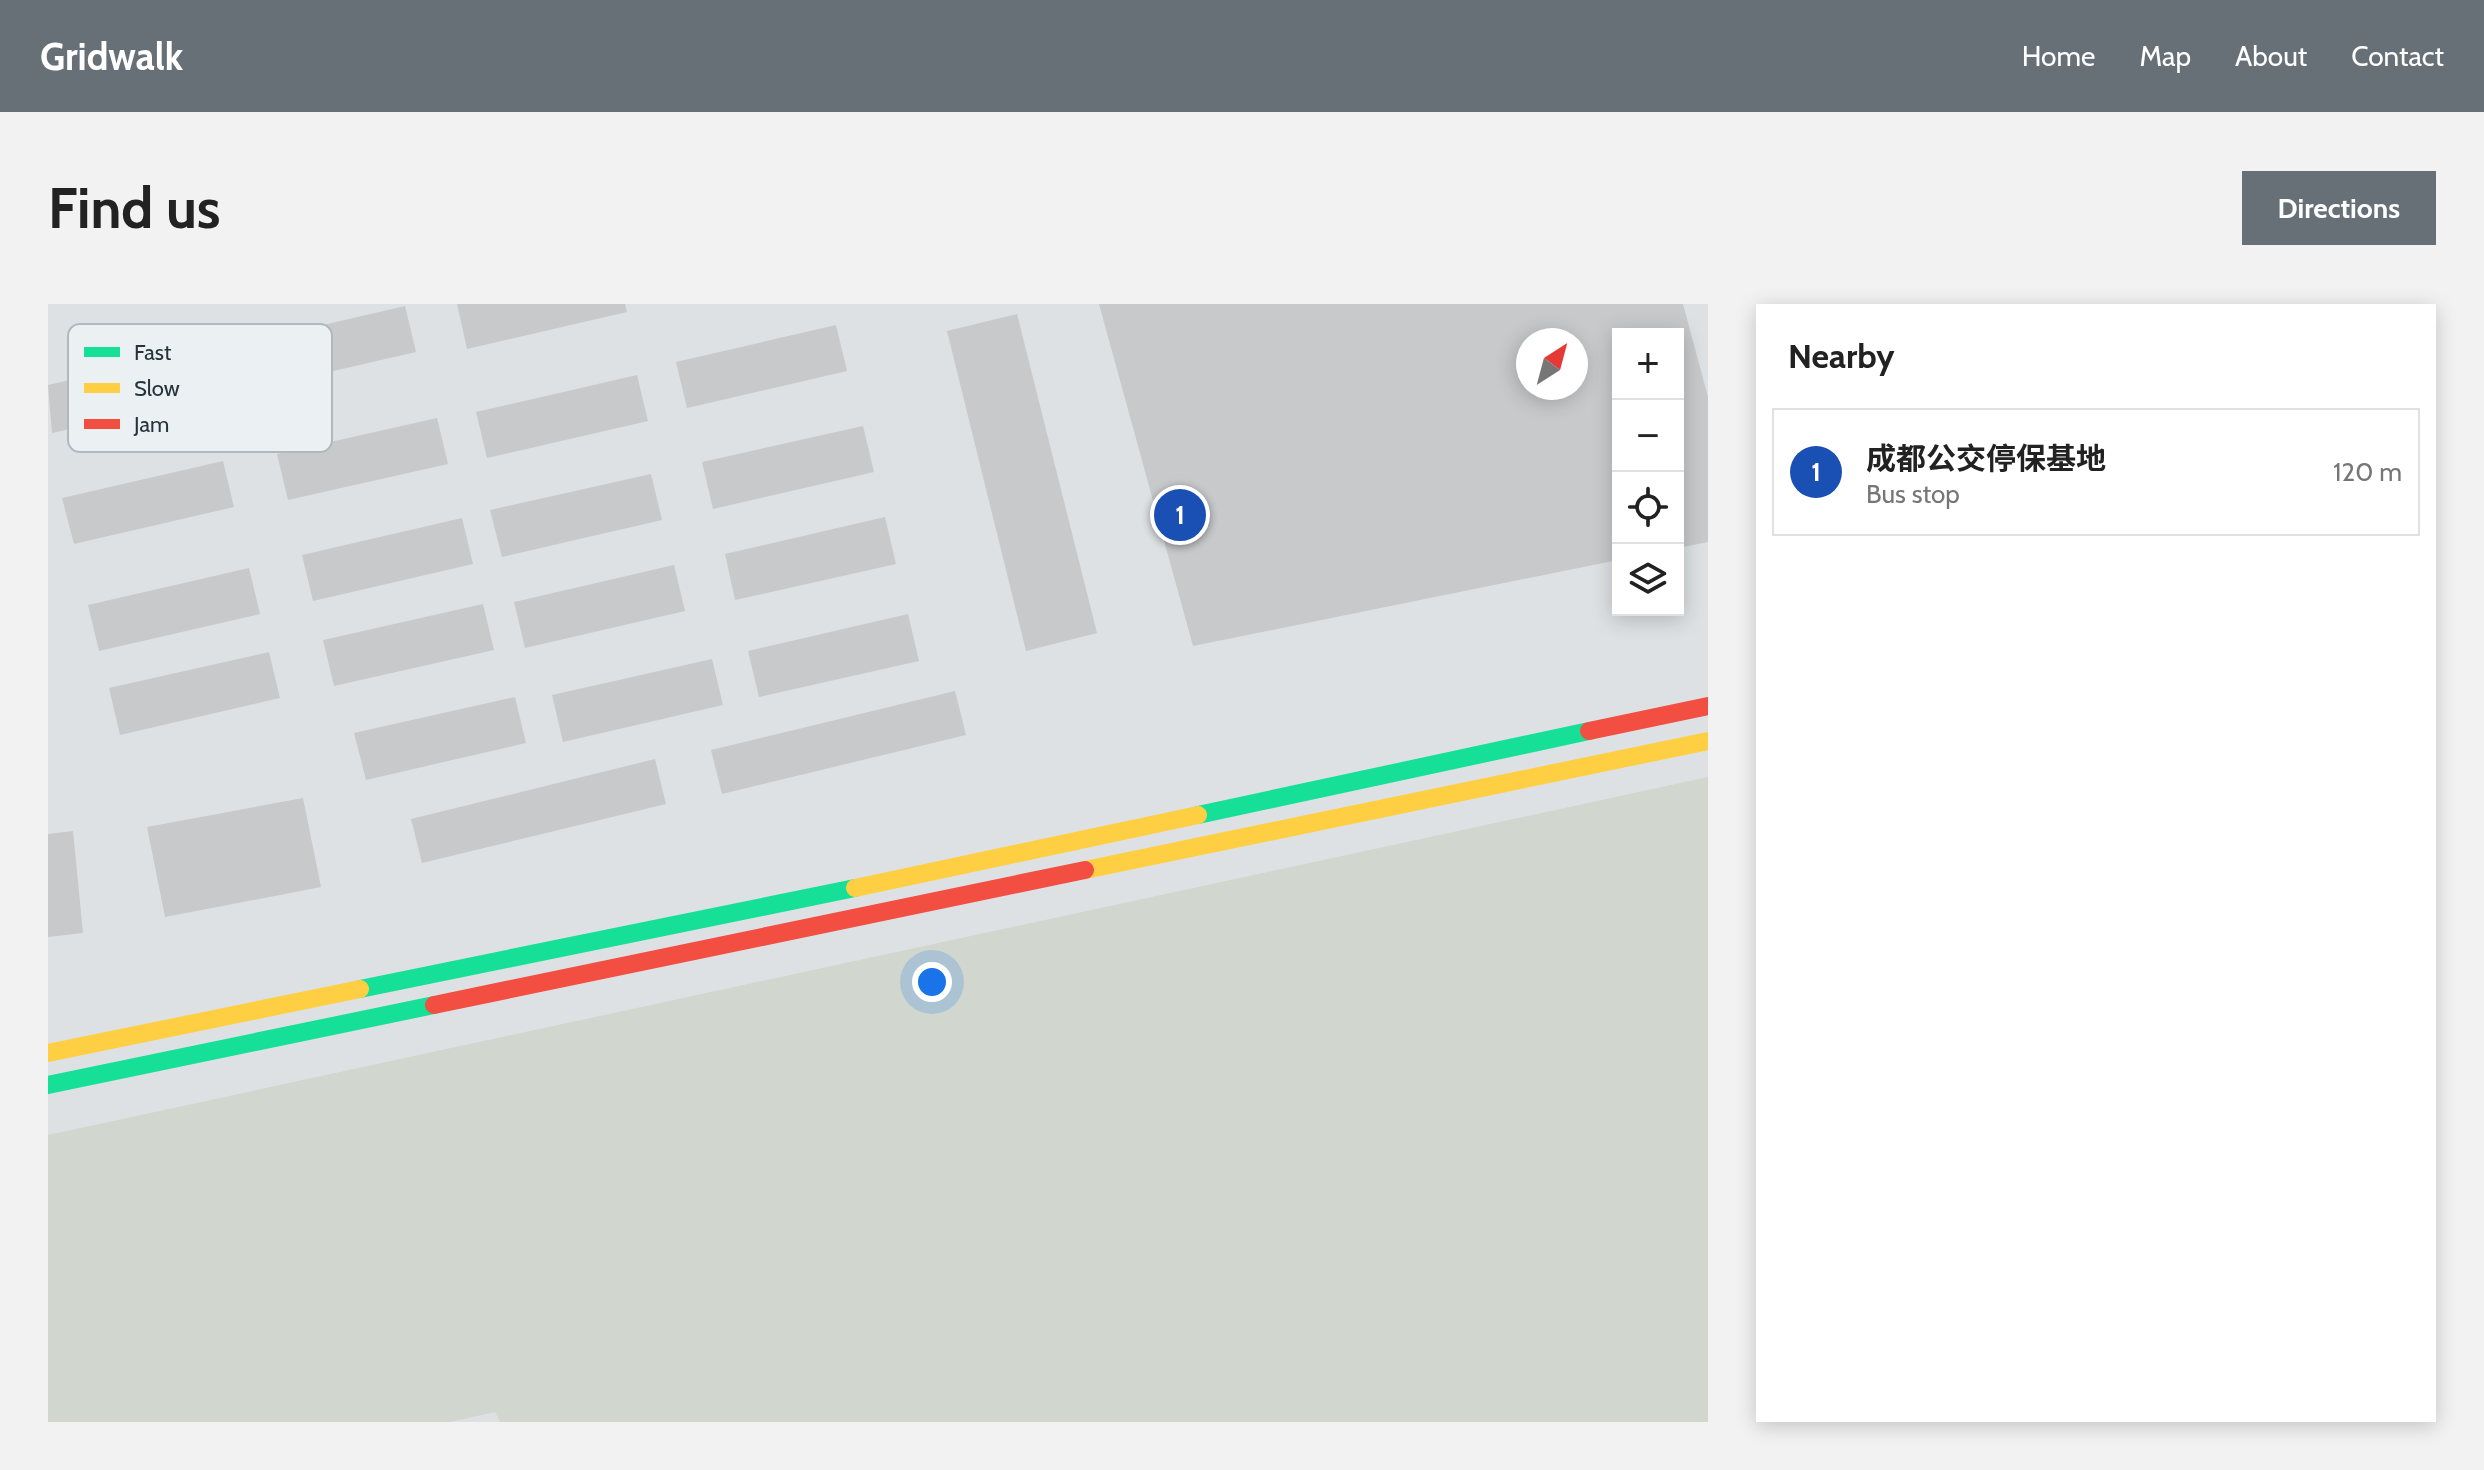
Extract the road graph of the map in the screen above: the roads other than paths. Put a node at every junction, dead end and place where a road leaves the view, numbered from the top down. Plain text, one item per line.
1 (1708, 706) edge
2 (1708, 741) edge
3 (48, 1053) edge
4 (48, 1085) edge

1 - 3 street
2 - 4 street

